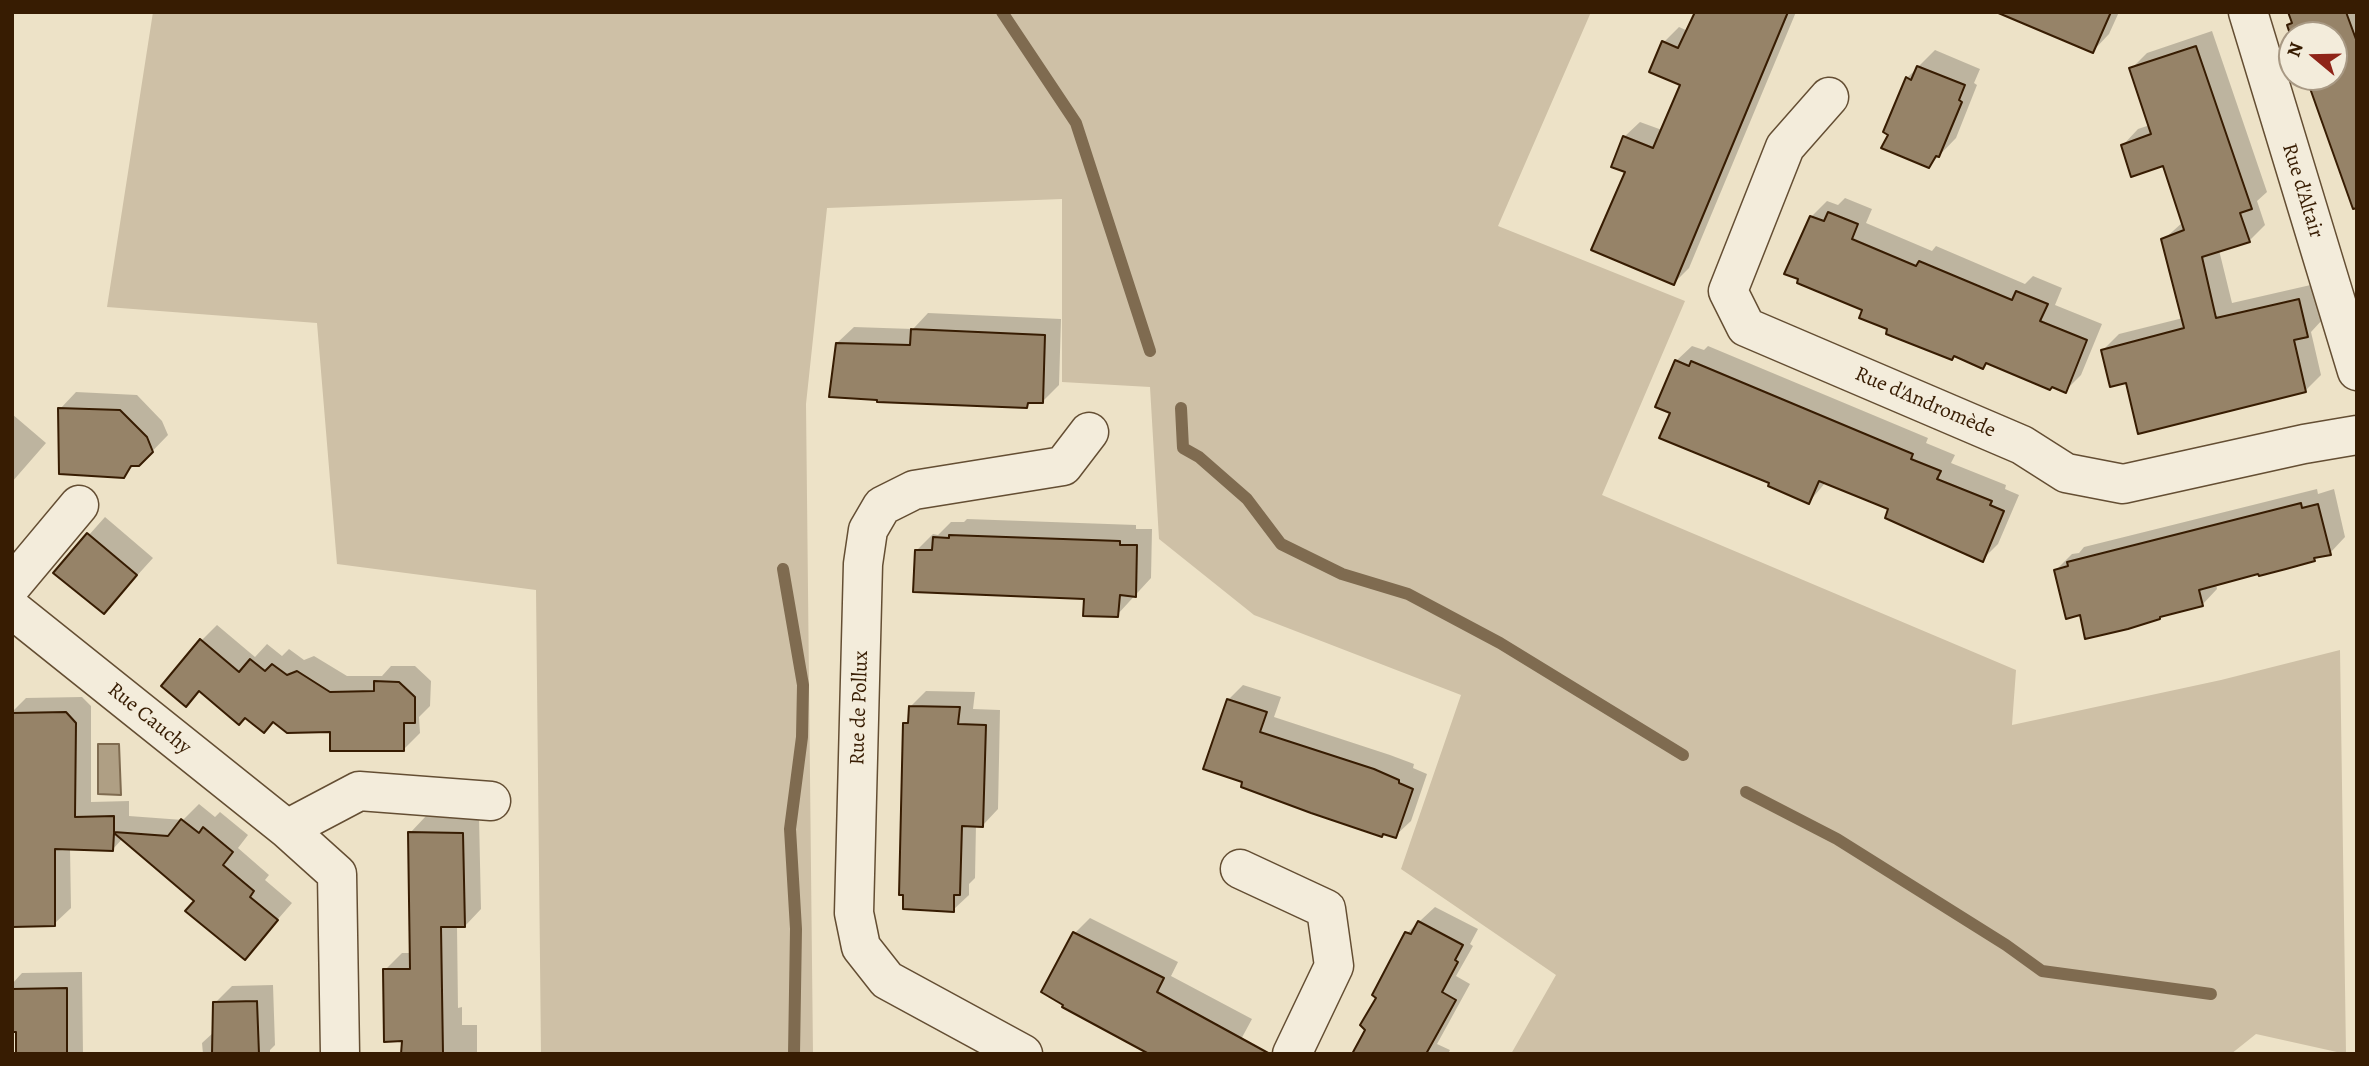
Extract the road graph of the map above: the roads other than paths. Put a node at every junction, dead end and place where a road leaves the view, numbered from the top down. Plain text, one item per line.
1 (2248, 12) edge
2 (1829, 97) dead end
3 (2357, 370) edge
4 (1089, 432) dead end
5 (2357, 435) edge
6 (79, 505) dead end
7 (12, 585) edge
8 (12, 609) edge
9 (491, 801) dead end
10 (287, 829) junction
11 (1240, 869) dead end
12 (340, 1054) edge
13 (1023, 1054) edge
14 (1292, 1054) edge

1 - 3 street, Rue d'Altair
2 - 5 street, Rue d'Andromède
4 - 13 street, Rue de Pollux
6 - 7 street
8 - 10 street, Rue Cauchy
9 - 10 street
10 - 12 street, Rue Cauchy
11 - 14 street

